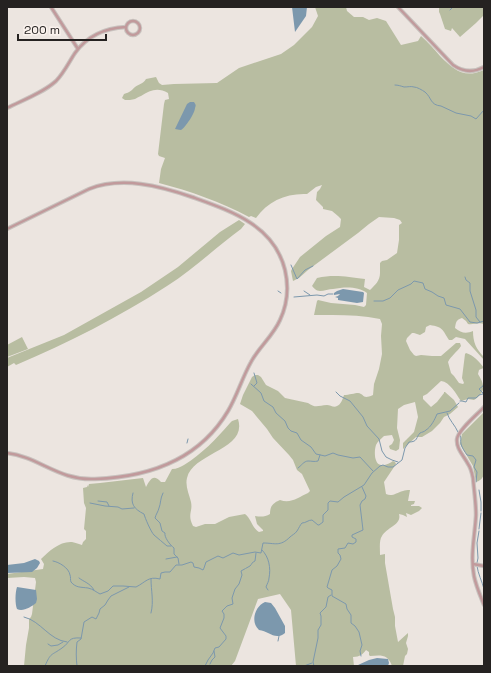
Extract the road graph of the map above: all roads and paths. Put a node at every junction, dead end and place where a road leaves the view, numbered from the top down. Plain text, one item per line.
1 (51, 7) edge
2 (398, 7) edge
3 (126, 28) junction
4 (78, 49) junction
5 (484, 67) edge
6 (7, 108) edge
7 (7, 229) edge
8 (484, 407) edge
9 (7, 453) edge
10 (472, 564) junction
11 (484, 566) edge
12 (484, 605) edge

1 - 4 street
2 - 5 street
3 - 3 street
3 - 4 street
4 - 6 street
7 - 9 street
8 - 10 street
10 - 11 street
10 - 12 street

